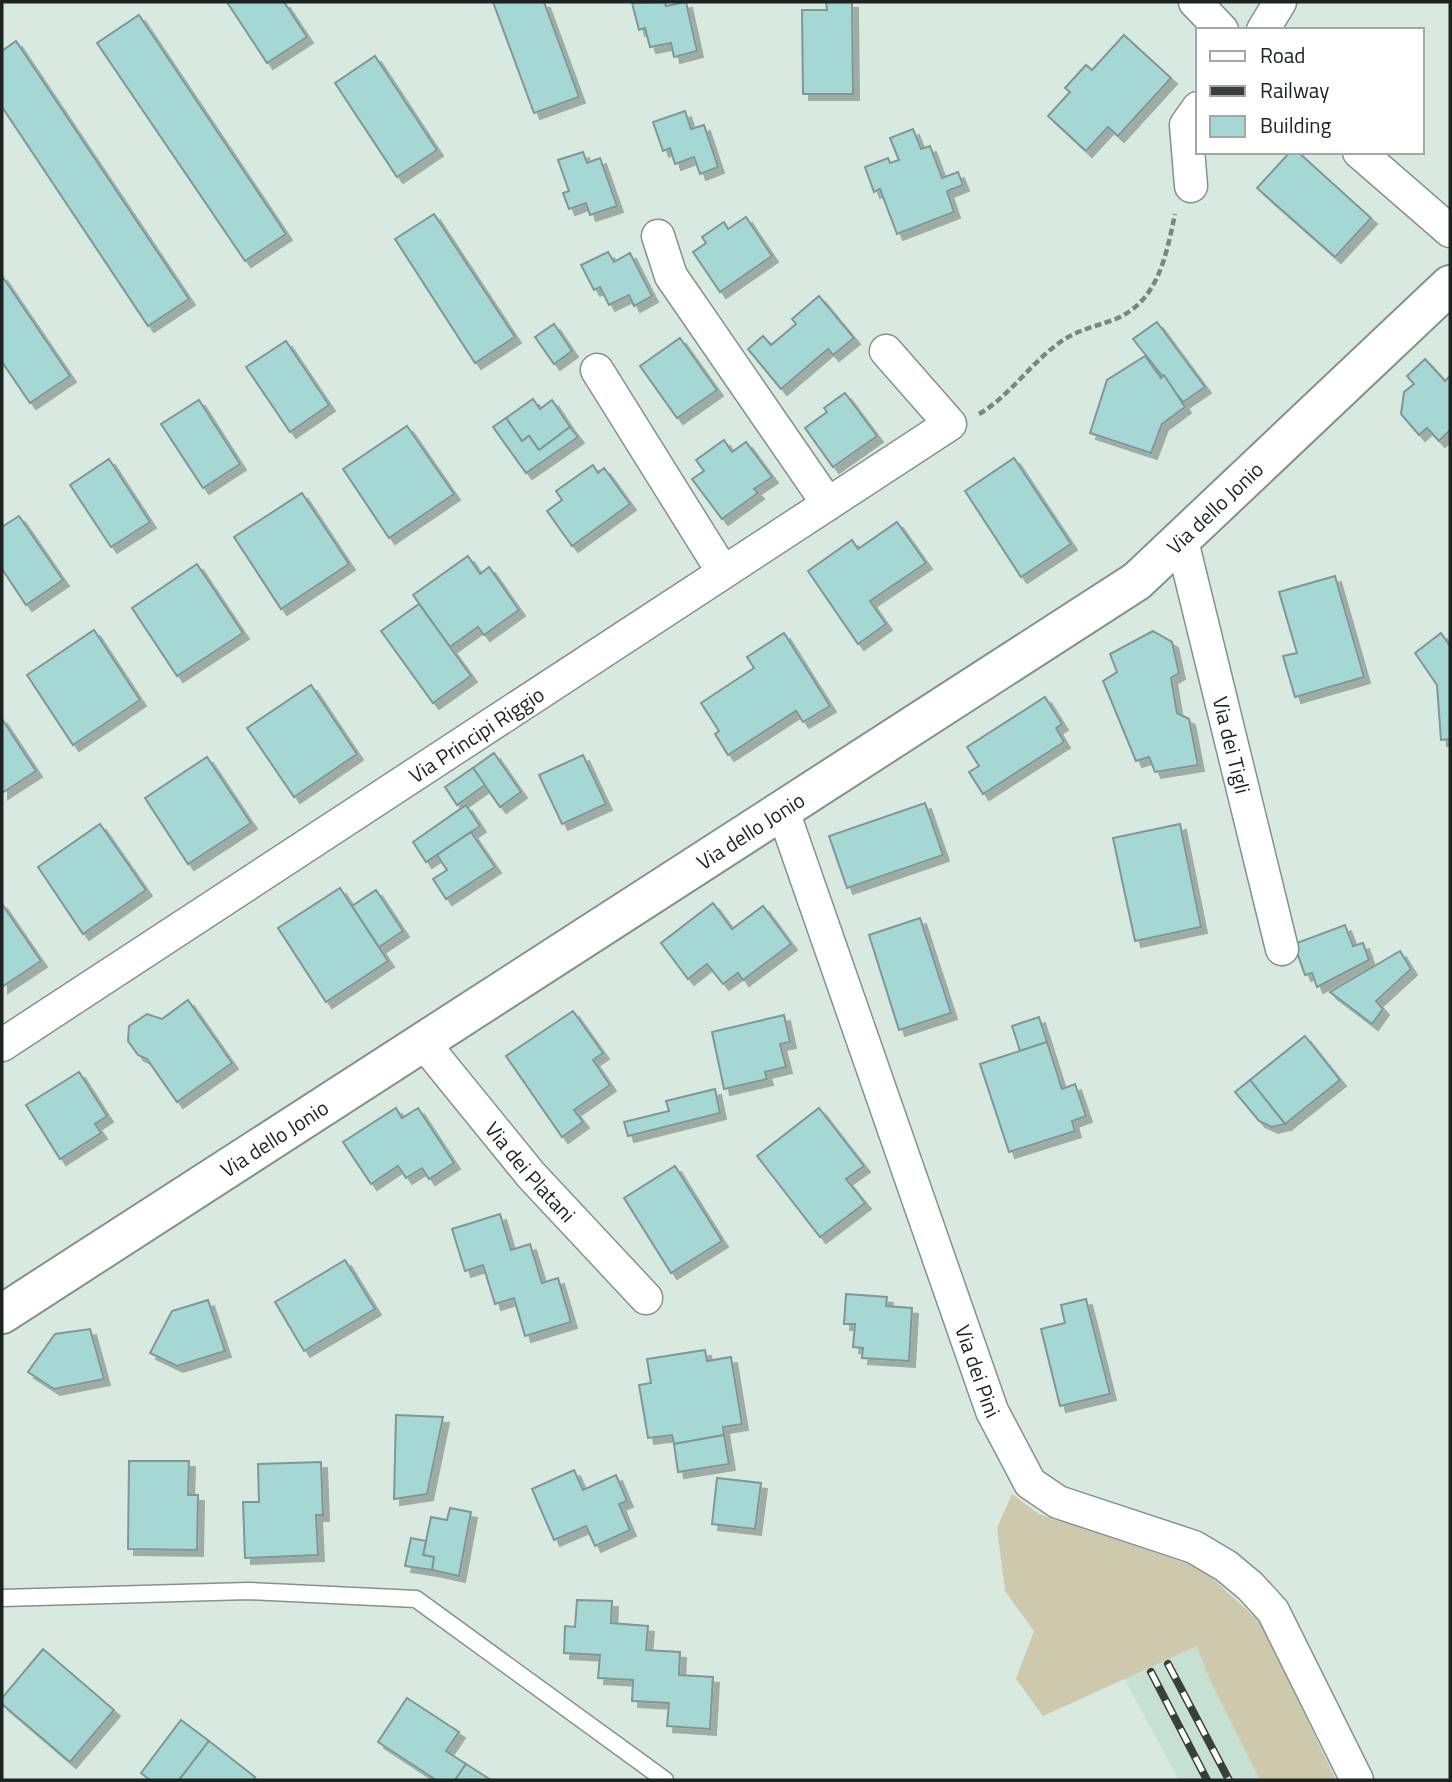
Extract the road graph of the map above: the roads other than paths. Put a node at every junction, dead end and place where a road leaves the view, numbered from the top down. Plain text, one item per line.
1 (1195, 2) edge
2 (1280, 2) edge
3 (1221, 28) edge
4 (1264, 28) edge
5 (1196, 111) edge
6 (1361, 154) edge
7 (1191, 187) road end
8 (1450, 232) edge
9 (658, 236) dead end
10 (1450, 285) edge
11 (886, 351) dead end
12 (597, 370) dead end
13 (828, 504) junction
14 (1182, 541) junction
15 (723, 572) junction
16 (783, 811) junction
17 (1282, 949) dead end
18 (422, 1041) junction
19 (2, 1045) edge
20 (646, 1298) dead end
21 (2, 1314) edge
22 (2, 1598) edge
23 (665, 1780) edge
24 (1357, 1780) edge

1 - 3 street
2 - 4 street
5 - 7 street
6 - 8 street
9 - 13 street
10 - 14 street, Via dello Jonio
11 - 13 street, Via Principi Riggio
12 - 15 street
13 - 15 street, Via Principi Riggio
14 - 16 street, Via dello Jonio
14 - 17 street, Via dei Tigli
15 - 19 street, Via Principi Riggio
16 - 18 street, Via dello Jonio
16 - 24 street, Via dei Pini
18 - 20 street, Via dei Platani
18 - 21 street, Via dello Jonio
22 - 23 lane

